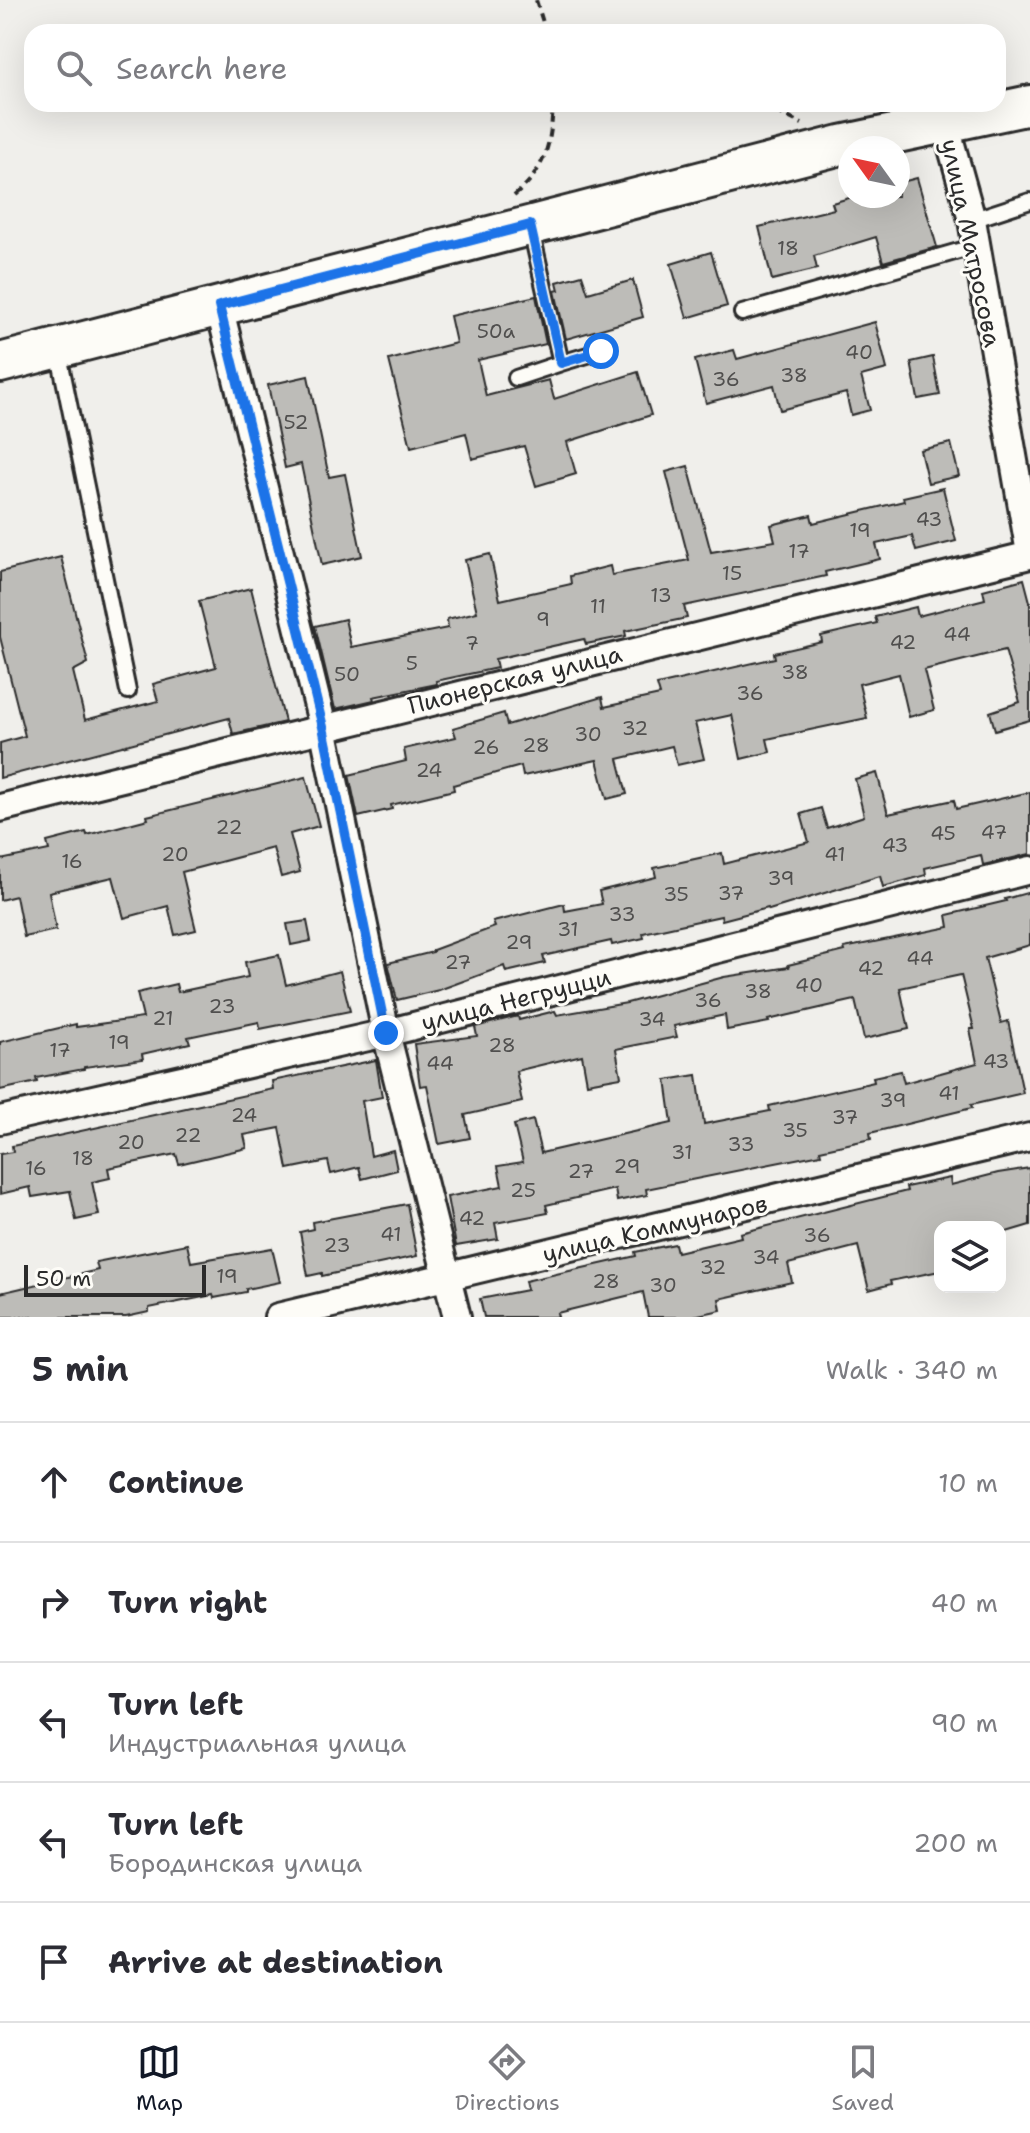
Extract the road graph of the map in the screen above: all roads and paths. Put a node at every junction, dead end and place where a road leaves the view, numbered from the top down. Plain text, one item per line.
1 (536, 0) edge
2 (544, 24) edge
3 (1030, 105) edge
4 (1006, 110) edge
5 (552, 112) edge
6 (997, 112) edge
7 (945, 123) junction
8 (1030, 201) edge
9 (518, 213) junction
10 (972, 220) junction
11 (976, 246) junction
12 (219, 306) junction
13 (742, 313) dead end
14 (58, 348) junction
15 (601, 351) dead end
16 (0, 363) edge
17 (561, 363) junction
18 (516, 378) dead end
19 (1030, 554) edge
20 (128, 691) dead end
21 (323, 727) junction
22 (0, 808) edge
23 (1030, 870) edge
24 (386, 1033) junction
25 (0, 1120) edge
26 (1030, 1137) edge
27 (449, 1277) junction
28 (278, 1317) edge
29 (457, 1317) edge

1 - 2 path
3 - 4 main road
5 - 9 path
6 - 7 main road
7 - 9 main road
7 - 10 street, улица Матросова
8 - 10 lane
9 - 12 main road
9 - 17 lane
10 - 11 street, улица Матросова
11 - 13 lane
11 - 19 street, улица Матросова
12 - 14 main road
12 - 21 street
14 - 16 main road
14 - 20 lane
15 - 17 lane
17 - 18 lane
19 - 21 street, Пионерская улица
21 - 22 street, Пионерская улица
21 - 24 street
23 - 24 street, улица Негруцци
24 - 25 street, улица Негруцци
24 - 27 street
26 - 27 street, улица Коммунаров
27 - 28 street, улица Коммунаров
27 - 29 street

